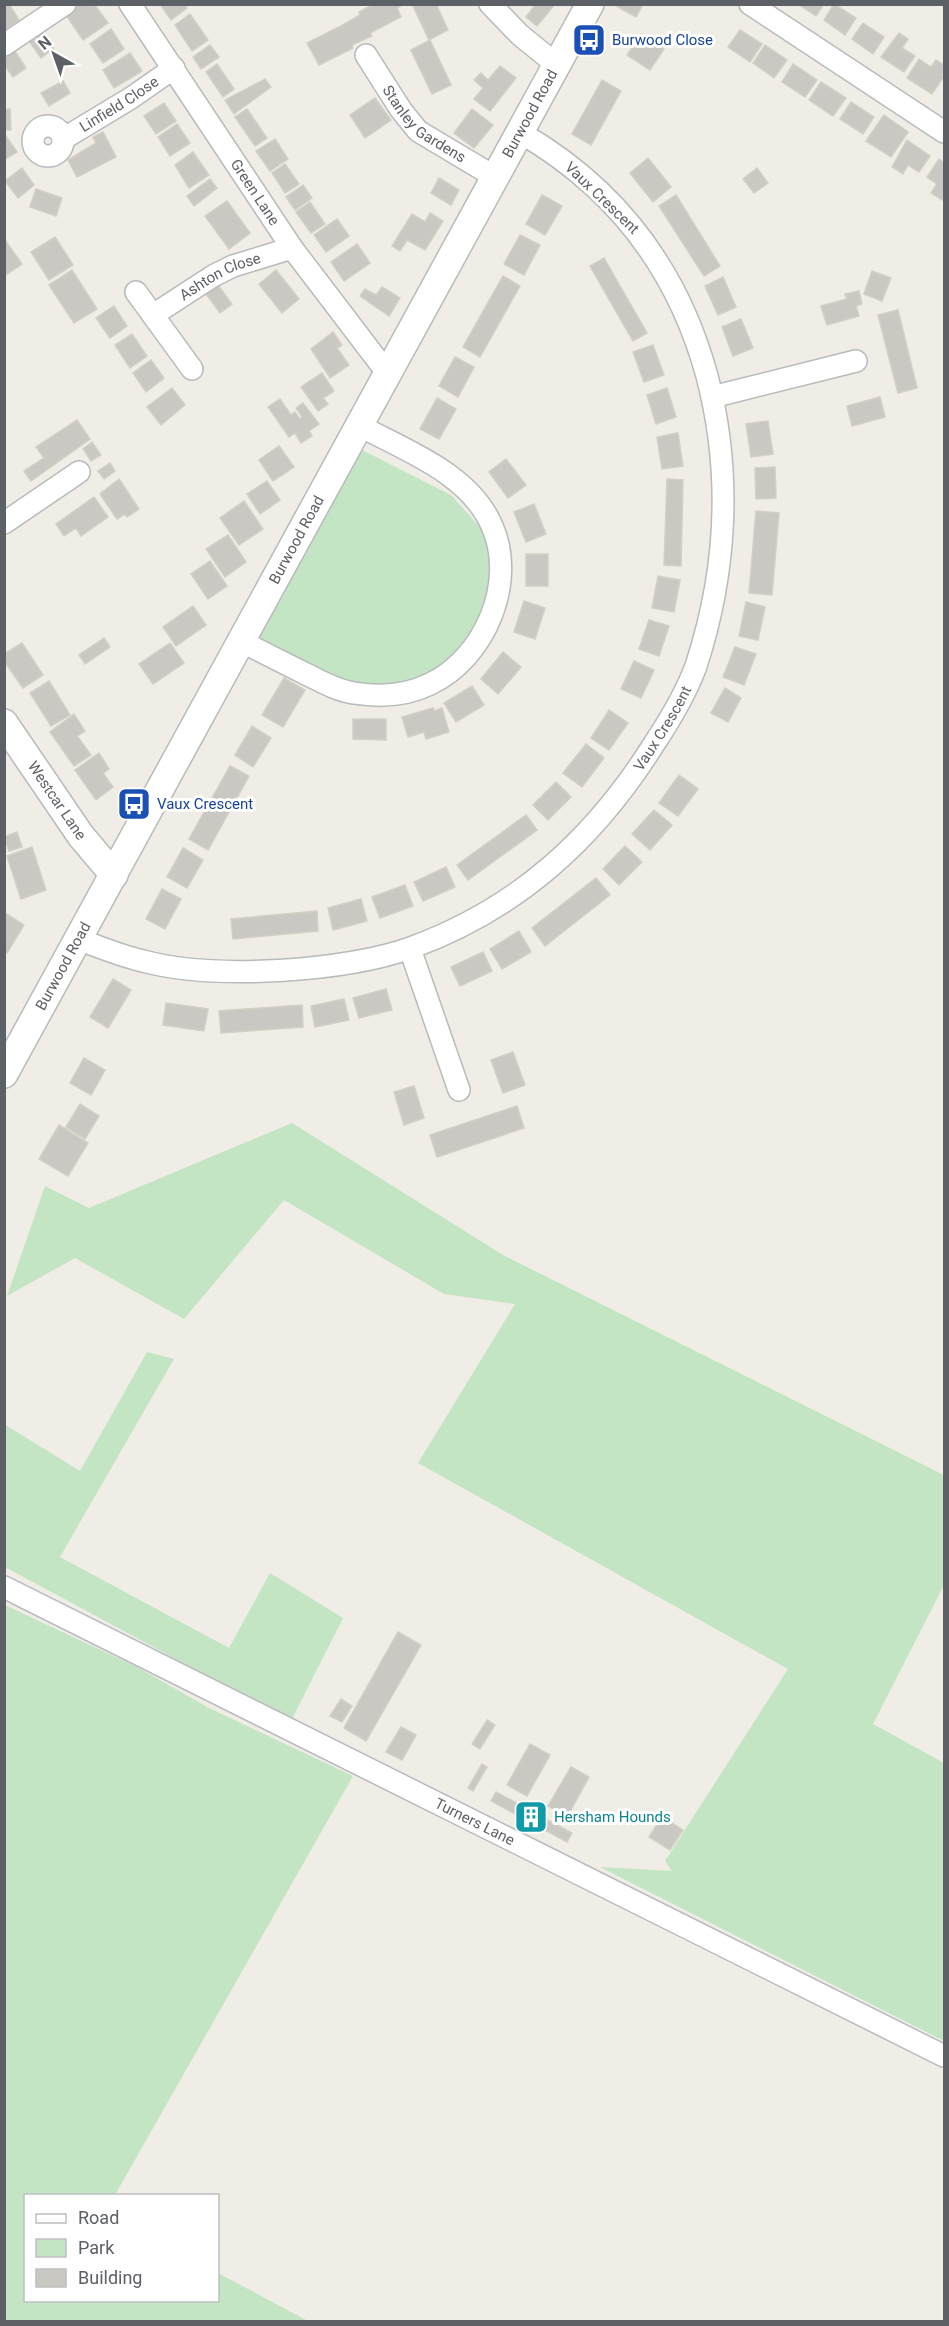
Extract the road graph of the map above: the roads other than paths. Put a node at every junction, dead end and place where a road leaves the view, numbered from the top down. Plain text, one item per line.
1 (65, 4) edge
2 (130, 4) edge
3 (490, 4) edge
4 (590, 4) edge
5 (750, 4) edge
6 (4, 45) edge
7 (366, 55) dead end
8 (557, 65) junction
9 (174, 68) junction
10 (945, 132) edge
11 (521, 133) junction
12 (63, 138) dead end
13 (495, 177) junction
14 (292, 248) junction
15 (136, 292) dead end
16 (153, 315) junction
17 (856, 361) dead end
18 (192, 369) dead end
19 (388, 374) junction
20 (712, 397) junction
21 (360, 426) junction
22 (79, 472) dead end
23 (4, 523) edge
24 (243, 642) junction
25 (4, 723) edge
26 (114, 875) junction
27 (78, 939) junction
28 (410, 949) junction
29 (4, 1074) edge
30 (459, 1090) dead end
31 (4, 1587) edge
32 (945, 2056) edge

1 - 6 street
2 - 9 street, Green Lane
3 - 8 street
4 - 8 street, Burwood Road
5 - 10 street
7 - 13 street, Stanley Gardens
8 - 11 street, Burwood Road
9 - 12 street, Linfield Close
9 - 14 street, Green Lane
11 - 13 street, Burwood Road
11 - 20 street, Vaux Crescent
13 - 19 street, Burwood Road
14 - 16 street, Ashton Close
14 - 19 street, Green Lane
15 - 16 street
16 - 18 street
17 - 20 street
19 - 21 street, Burwood Road
20 - 28 street, Vaux Crescent
21 - 24 street, Burwood Road
21 - 24 street
22 - 23 street
24 - 26 street, Burwood Road
25 - 26 street, Westcar Lane
26 - 27 street, Burwood Road
27 - 28 street, Vaux Crescent
27 - 29 street, Burwood Road
28 - 30 street
31 - 32 street, Turners Lane

